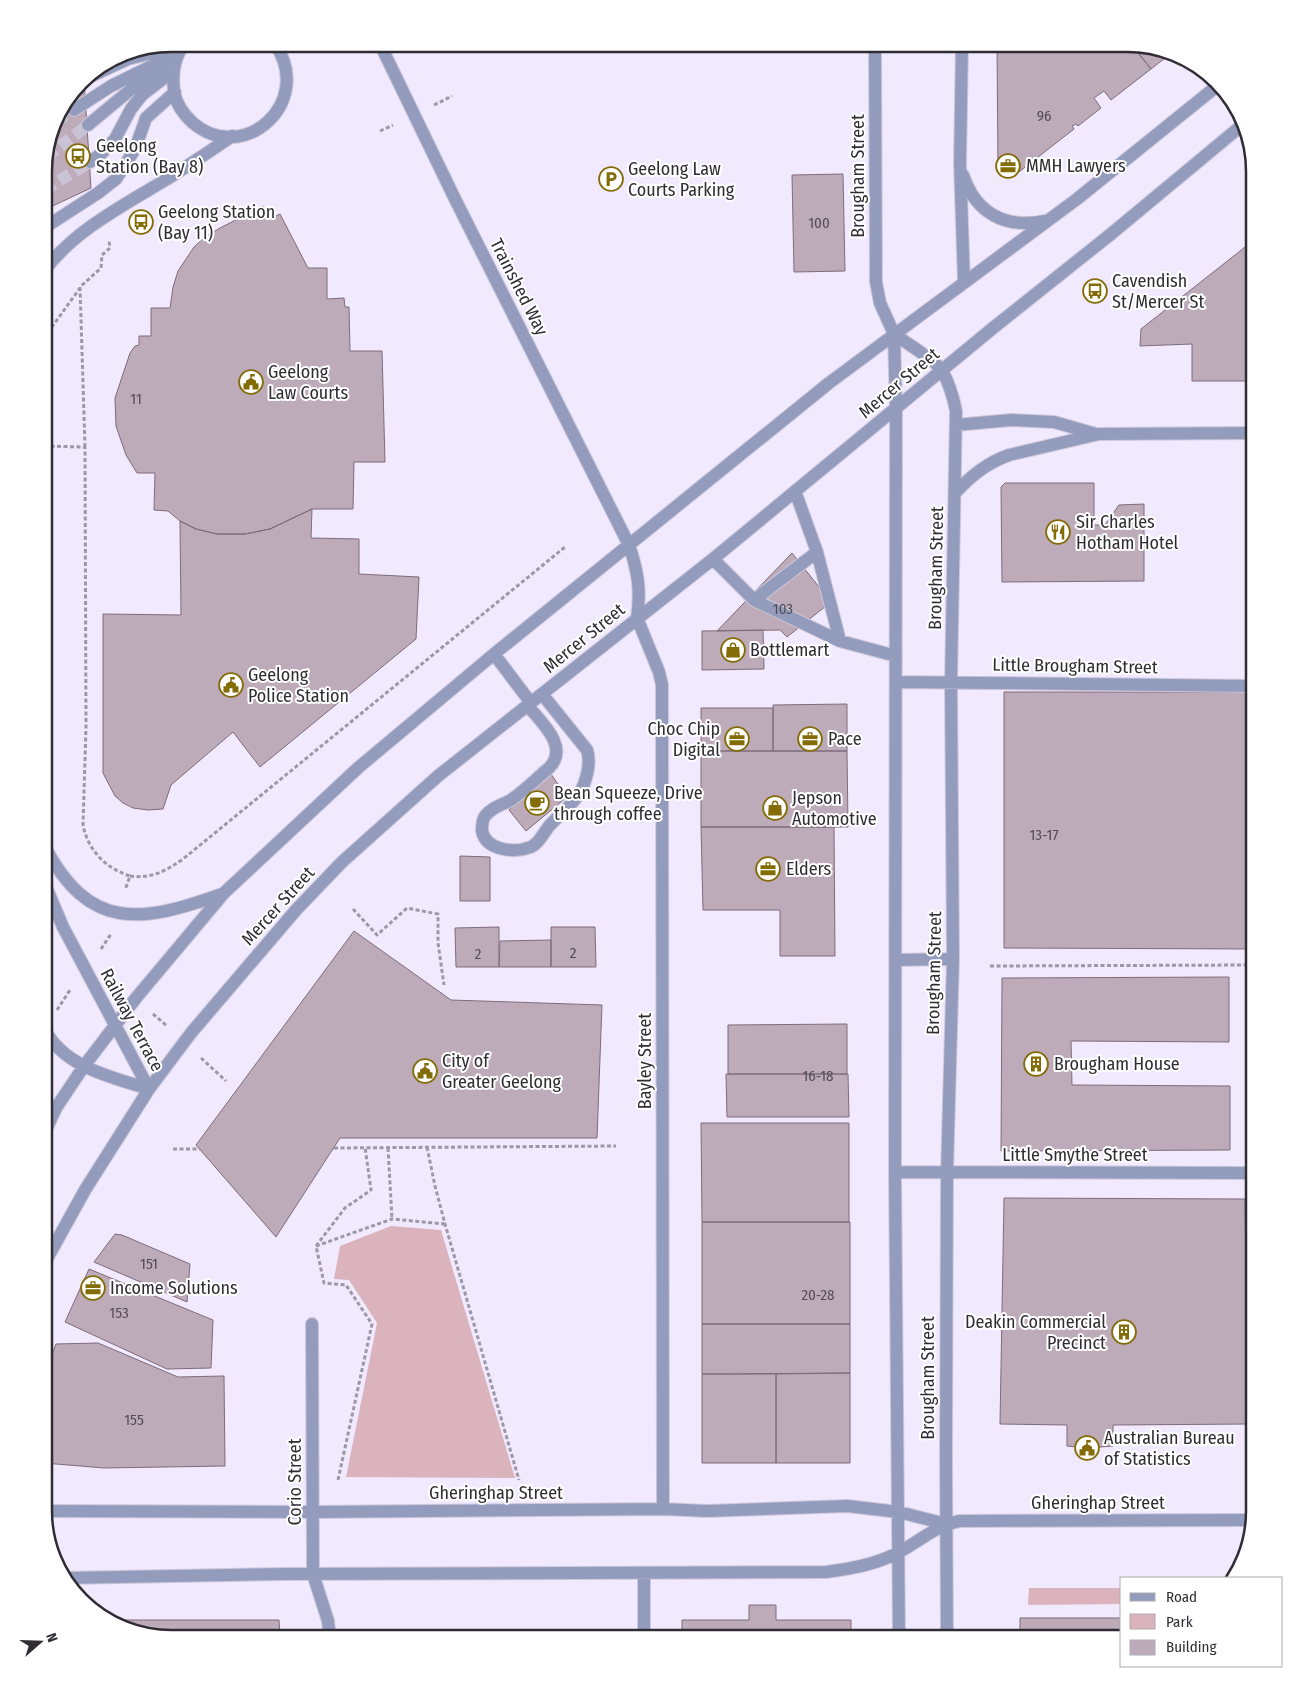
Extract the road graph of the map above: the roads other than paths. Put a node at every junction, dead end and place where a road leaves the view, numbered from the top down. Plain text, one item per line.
1 (279, 52) edge
2 (384, 52) edge
3 (875, 53) edge
4 (962, 53) edge
5 (179, 55) edge
6 (135, 58) edge
7 (1213, 90) edge
8 (175, 92) junction
9 (74, 110) tunnel mouth
10 (88, 126) tunnel mouth
11 (1237, 128) edge
12 (232, 136) junction
13 (90, 162) tunnel mouth
14 (960, 163) junction
15 (1046, 221) junction
16 (53, 222) edge
17 (53, 261) edge
18 (964, 283) junction
19 (894, 334) junction
20 (942, 370) junction
21 (896, 409) junction
22 (956, 425) junction
23 (1246, 433) edge
24 (1098, 434) junction
25 (794, 491) junction
26 (956, 492) junction
27 (629, 545) junction
28 (817, 552) junction
29 (713, 558) junction
30 (754, 600) junction
31 (637, 618) junction
32 (840, 641) junction
33 (494, 654) junction
34 (896, 656) junction
35 (896, 682) junction
36 (951, 682) junction
37 (1246, 686) edge
38 (542, 694) junction
39 (529, 705) junction
40 (52, 860) edge
41 (224, 893) junction
42 (52, 902) edge
43 (953, 959) junction
44 (896, 960) junction
45 (115, 1024) junction
46 (52, 1040) edge
47 (84, 1066) junction
48 (149, 1089) junction
49 (52, 1116) edge
50 (895, 1172) junction
51 (947, 1172) junction
52 (1246, 1173) edge
53 (52, 1249) edge
54 (312, 1324) dead end
55 (663, 1509) junction
56 (52, 1511) edge
57 (313, 1512) junction
58 (899, 1512) junction
59 (1245, 1520) edge
60 (946, 1524) junction
61 (899, 1552) junction
62 (644, 1573) junction
63 (313, 1574) junction
64 (74, 1578) edge
65 (329, 1630) edge
66 (644, 1630) edge
67 (899, 1630) edge
68 (947, 1630) edge

1 - 12 street
2 - 27 street, Trainshed Way
3 - 19 street, Brougham Street
4 - 14 street
5 - 6 street
5 - 8 street
5 - 9 street
5 - 10 street
5 - 13 street
7 - 15 street
8 - 12 street
8 - 16 street
11 - 20 street, Mercer Street
12 - 17 street
14 - 15 street
14 - 18 street
15 - 18 street
18 - 19 street
19 - 20 street
19 - 21 street, Brougham Street
19 - 27 street
20 - 21 street, Mercer Street
20 - 22 street, Brougham Street
21 - 25 street, Mercer Street
21 - 34 street, Brougham Street
22 - 24 street
22 - 26 street, Brougham Street
23 - 24 street
24 - 26 street
25 - 28 street
25 - 29 street, Mercer Street
26 - 36 street, Brougham Street
27 - 31 street, Trainshed Way
27 - 33 street
28 - 30 street
28 - 32 street
29 - 30 street
29 - 31 street, Mercer Street
30 - 32 street
31 - 38 street, Mercer Street
31 - 55 street, Bayley Street
32 - 34 street
33 - 39 street
33 - 41 street
34 - 35 street, Brougham Street
35 - 36 street, Little Brougham Street
35 - 44 street, Brougham Street
36 - 37 street, Little Brougham Street
36 - 43 street, Brougham Street
38 - 39 street, Mercer Street
38 - 39 street
39 - 48 street, Mercer Street
40 - 41 street
41 - 45 street
42 - 45 street, Railway Terrace
43 - 44 street
43 - 51 street, Brougham Street
44 - 50 street, Brougham Street
45 - 47 street
45 - 48 street, Railway Terrace
46 - 47 street, Railway Terrace
47 - 48 street, Railway Terrace
47 - 49 street
48 - 53 street, Mercer Street
50 - 51 street, Little Smythe Street
50 - 58 street, Brougham Street
51 - 52 street, Little Smythe Street
51 - 60 street, Brougham Street
54 - 57 street, Corio Street
55 - 57 street, Gheringhap Street
55 - 58 street, Gheringhap Street
56 - 57 street, Gheringhap Street
57 - 63 street, Corio Street
58 - 60 street, Gheringhap Street
58 - 61 street, Brougham Street
59 - 60 street, Gheringhap Street
60 - 61 street, Gheringhap Street
60 - 68 street, Brougham Street
61 - 62 street, Gheringhap Street
61 - 67 street, Brougham Street
62 - 63 street, Gheringhap Street
62 - 66 street
63 - 64 street, Gheringhap Street
63 - 65 street, Corio Street

